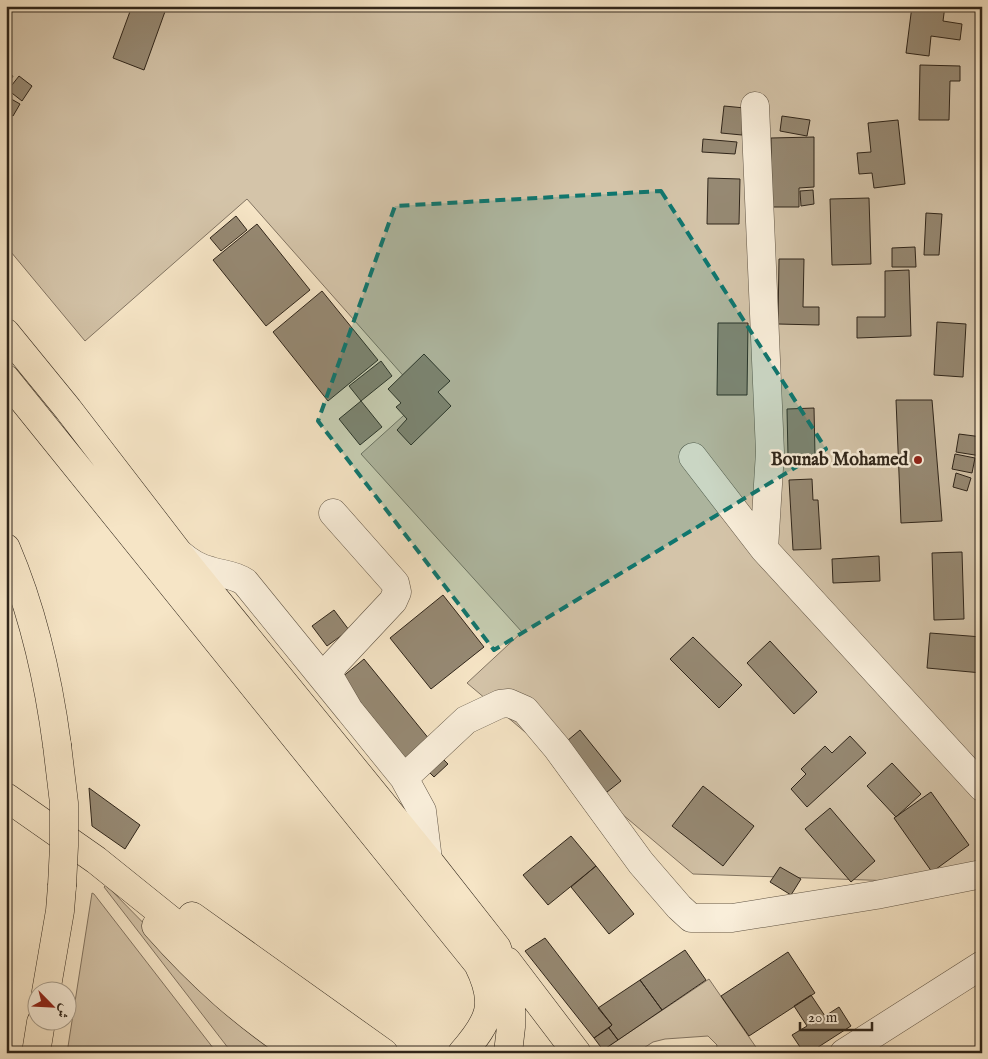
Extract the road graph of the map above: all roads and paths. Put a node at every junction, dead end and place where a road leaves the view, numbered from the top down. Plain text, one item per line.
1 (755, 106) dead end
2 (6, 332) edge
3 (6, 379) edge
4 (693, 457) dead end
5 (333, 513) dead end
6 (6, 548) edge
7 (764, 549) junction
8 (180, 554) junction
9 (348, 710) junction
10 (404, 778) junction
11 (982, 787) edge
12 (6, 797) edge
13 (96, 860) junction
14 (428, 860) junction
15 (982, 874) edge
16 (61, 899) junction
17 (497, 948) junction
18 (470, 953) junction
19 (982, 965) edge
20 (48, 982) edge
21 (57, 982) edge
22 (39, 1032) edge
23 (54, 1032) edge
24 (293, 1049) edge
25 (36, 1053) edge
26 (53, 1053) edge
27 (344, 1053) edge
28 (384, 1053) edge
29 (444, 1053) edge
30 (462, 1053) edge
31 (508, 1053) edge
32 (577, 1053) edge
33 (844, 1053) edge

1 - 7 street
2 - 8 main road
3 - 18 main road
4 - 7 street
5 - 9 street
6 - 16 main road, bridge
7 - 11 street
8 - 9 street
8 - 14 main road
9 - 10 street
10 - 14 street
10 - 15 street
12 - 13 main road
13 - 24 main road
13 - 27 main road
13 - 28 main road
14 - 17 main road
16 - 20 main road
16 - 21 main road
17 - 31 main road
17 - 32 main road
18 - 29 main road
18 - 30 main road
19 - 33 street
22 - 25 main road
23 - 26 main road

